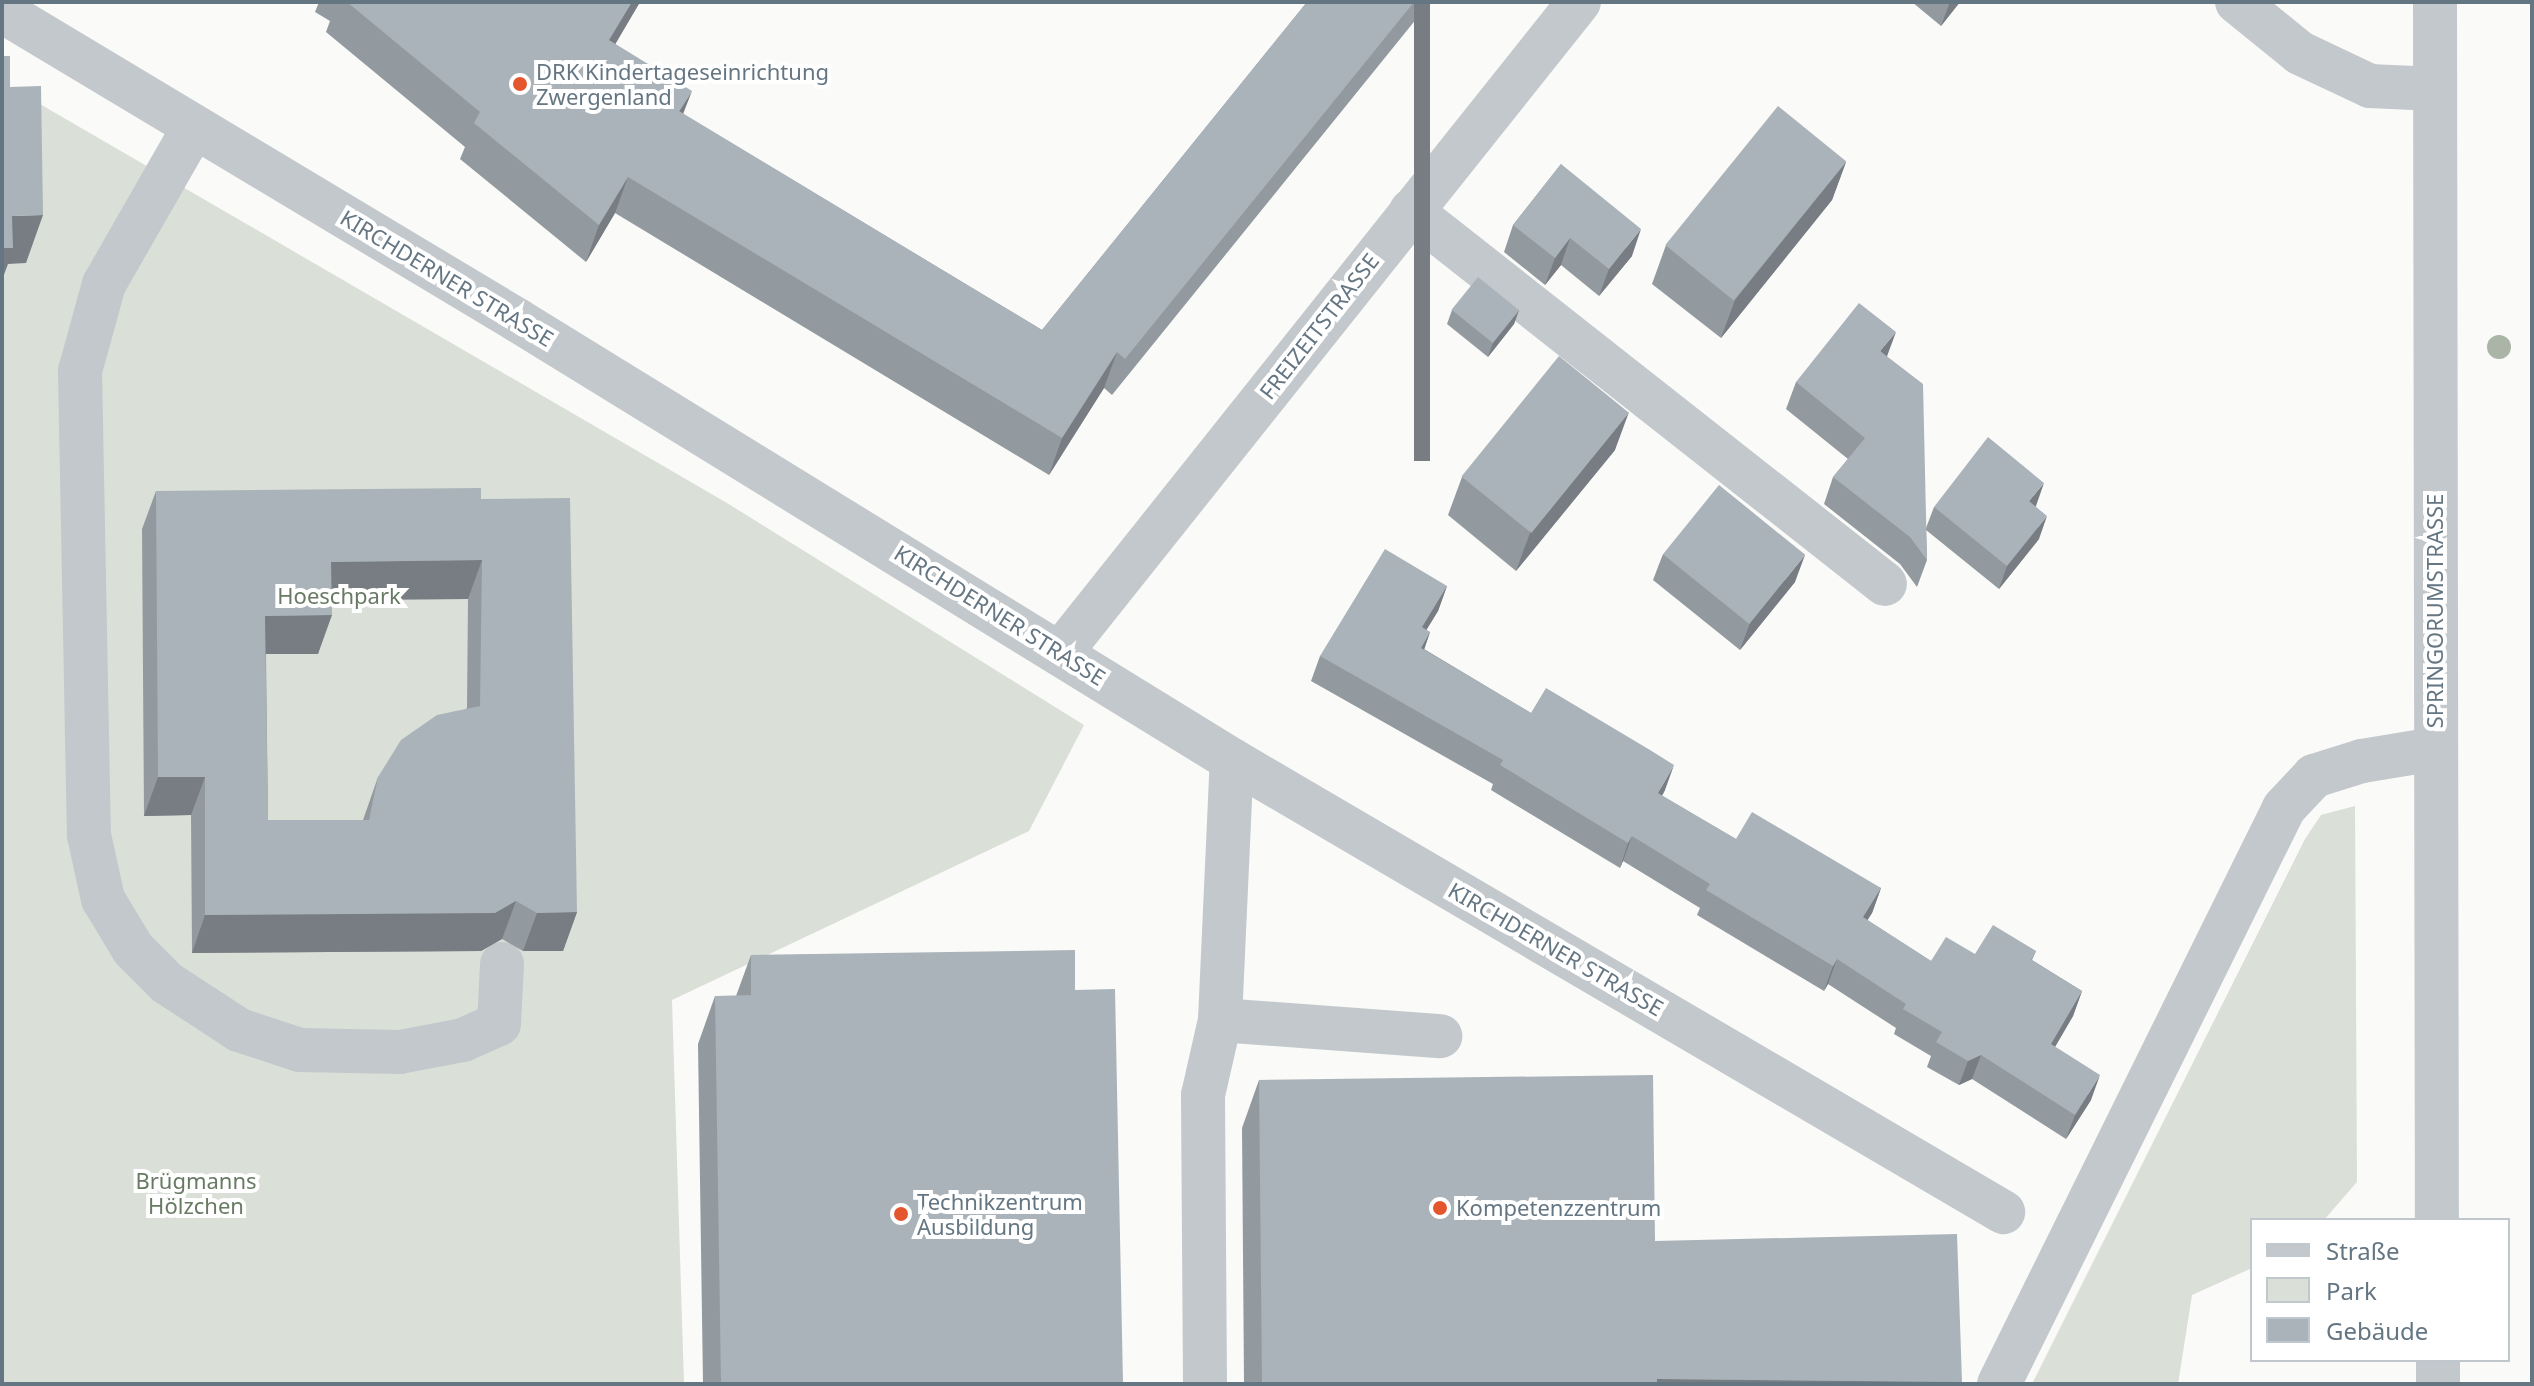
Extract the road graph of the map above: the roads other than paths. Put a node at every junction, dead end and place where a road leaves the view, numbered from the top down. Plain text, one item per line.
1 (1579, 2) edge
2 (2237, 2) edge
3 (2435, 2) edge
4 (2, 11) edge
5 (2435, 89) junction
6 (194, 127) junction
7 (1411, 211) junction
8 (1885, 584) dead end
9 (1061, 652) junction
10 (2435, 749) junction
11 (1232, 760) junction
12 (502, 964) dead end
13 (1220, 1020) junction
14 (1440, 1036) dead end
15 (2003, 1212) dead end
16 (2437, 1218) edge
17 (2438, 1362) edge
18 (1205, 1384) edge
19 (1999, 1384) edge
20 (2438, 1384) edge

1 - 7 street, FREIZEITSTRASSE
2 - 5 street
3 - 5 street, SPRINGORUMSTRASSE
4 - 6 street, KIRCHDERNER STRASSE
5 - 10 street, SPRINGORUMSTRASSE
6 - 9 street, KIRCHDERNER STRASSE
6 - 12 street
7 - 8 street
7 - 9 street, FREIZEITSTRASSE
9 - 11 street, KIRCHDERNER STRASSE
10 - 16 street, SPRINGORUMSTRASSE
10 - 19 street
11 - 13 street
11 - 15 street, KIRCHDERNER STRASSE
13 - 14 street
13 - 18 street
17 - 20 street

